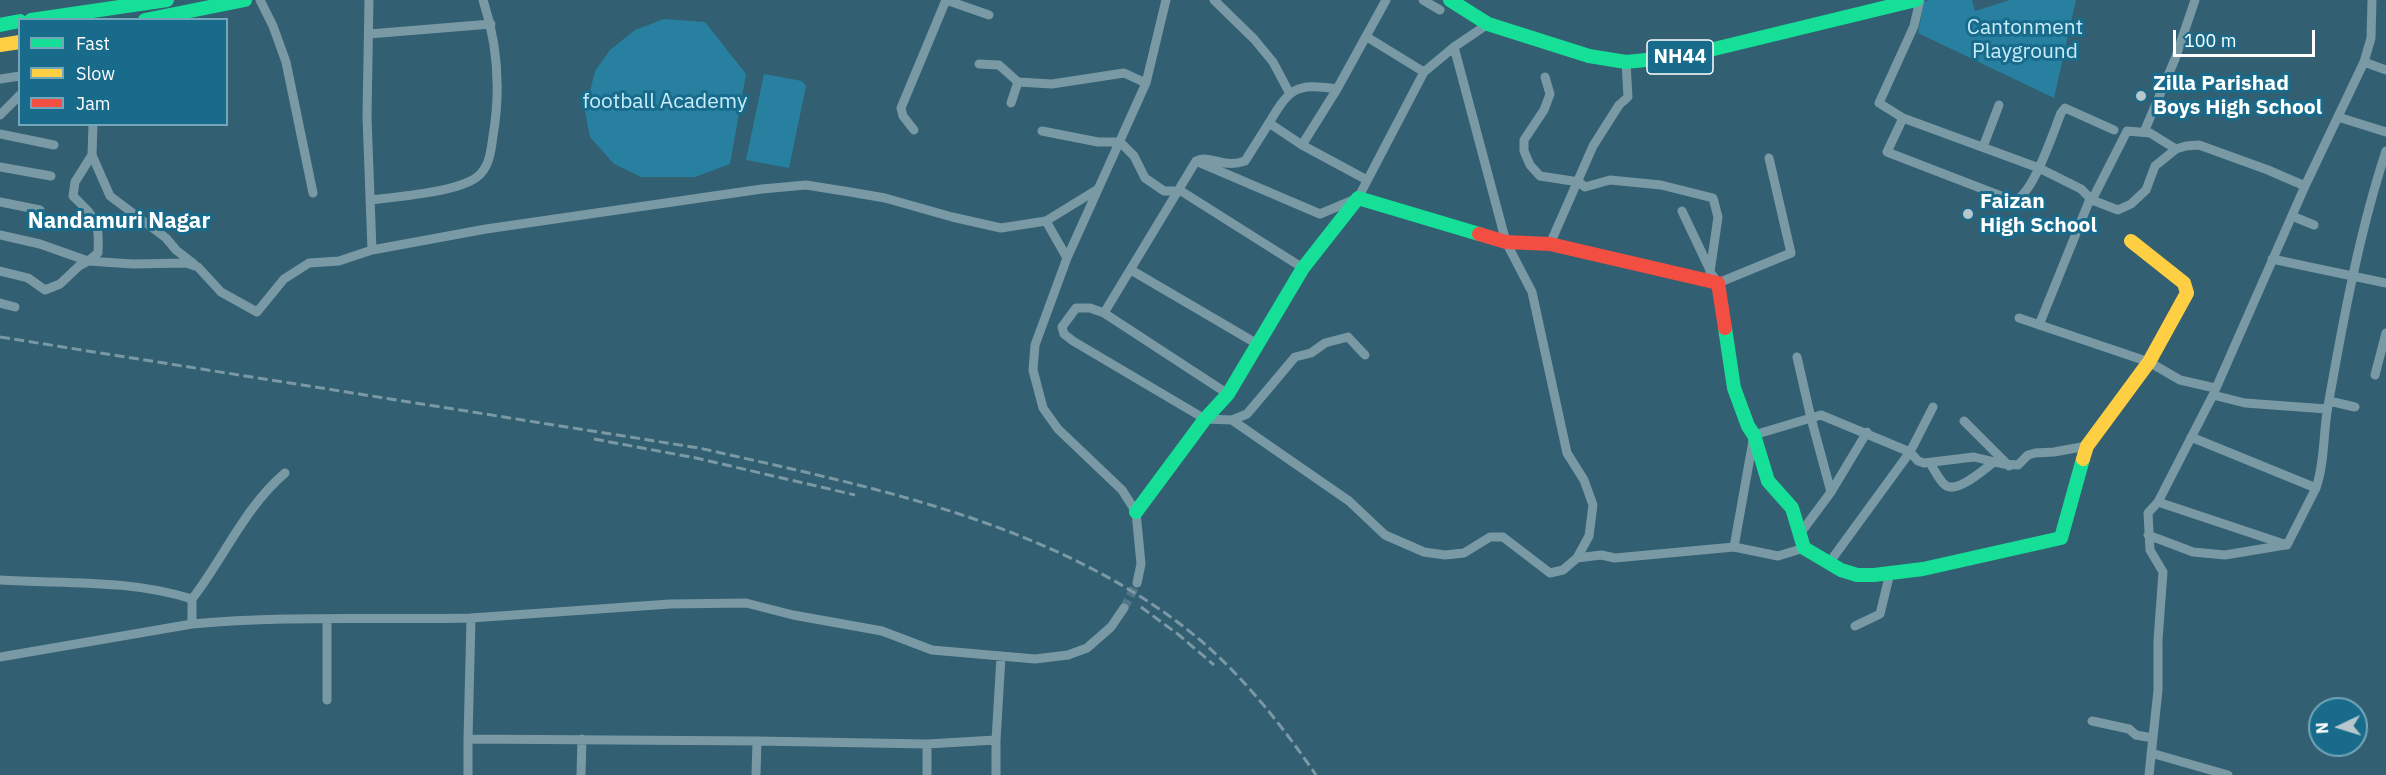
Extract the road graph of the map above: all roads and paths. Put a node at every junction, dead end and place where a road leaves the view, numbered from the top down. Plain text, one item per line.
1 (167, 0) edge
2 (245, 0) edge
3 (260, 0) edge
4 (369, 0) edge
5 (483, 0) edge
6 (946, 0) edge
7 (1166, 0) edge
8 (1214, 0) edge
9 (1423, 0) edge
10 (1450, 0) edge
11 (1469, 0) edge
12 (1870, 0) edge
13 (1918, 0) edge
14 (2194, 0) edge
15 (2372, 0) edge
16 (1386, 1) edge
17 (1440, 10) dead end
18 (197, 14) edge
19 (989, 15) dead end
20 (45, 18) edge
21 (162, 18) edge
22 (18, 21) edge
23 (491, 24) junction
24 (1488, 24) junction
25 (0, 25) edge
26 (369, 34) junction
27 (1367, 37) junction
28 (18, 42) edge
29 (0, 45) edge
30 (1454, 47) junction
31 (2364, 62) junction
32 (1626, 63) junction
33 (979, 64) dead end
34 (2386, 70) edge
35 (1424, 72) junction
36 (18, 75) edge
37 (1545, 77) dead end
38 (0, 79) edge
39 (1018, 82) junction
40 (1146, 83) junction
41 (1337, 89) junction
42 (1290, 94) junction
43 (18, 97) edge
44 (1011, 103) dead end
45 (1999, 105) dead end
46 (0, 115) edge
47 (2338, 117) junction
48 (1903, 118) junction
49 (1269, 123) junction
50 (93, 126) edge
51 (914, 130) dead end
52 (2114, 130) dead end
53 (1042, 131) dead end
54 (2144, 132) junction
55 (2386, 132) edge
56 (0, 134) edge
57 (1120, 142) junction
58 (54, 145) dead end
59 (1302, 145) junction
60 (1983, 147) junction
61 (2176, 149) junction
62 (2386, 151) edge
63 (92, 154) junction
64 (1769, 158) dead end
65 (1196, 161) junction
66 (0, 167) edge
67 (2039, 168) junction
68 (2382, 175) edge
69 (51, 176) dead end
70 (1367, 180) junction
71 (1579, 182) junction
72 (2305, 186) junction
73 (1098, 189) junction
74 (1180, 190) junction
75 (313, 193) dead end
76 (1359, 198) junction
77 (2091, 199) junction
78 (370, 200) junction
79 (0, 202) edge
80 (40, 210) dead end
81 (1682, 211) dead end
82 (2292, 216) junction
83 (1046, 221) junction
84 (2314, 225) dead end
85 (0, 235) edge
86 (2131, 241) dead end
87 (1506, 242) junction
88 (1550, 244) junction
89 (372, 250) junction
90 (1067, 258) junction
91 (2272, 259) junction
92 (88, 261) junction
93 (198, 267) junction
94 (1303, 268) junction
95 (1131, 270) junction
96 (1710, 270) junction
97 (0, 271) edge
98 (2354, 277) junction
99 (1718, 283) junction
100 (2386, 283) edge
101 (0, 303) edge
102 (15, 307) dead end
103 (1104, 314) junction
104 (2019, 318) dead end
105 (2040, 326) junction
106 (2386, 333) edge
107 (1259, 345) junction
108 (1365, 355) dead end
109 (1797, 357) dead end
110 (2149, 362) junction
111 (2375, 375) dead end
112 (2214, 391) junction
113 (1228, 394) junction
114 (2328, 405) junction
115 (1933, 407) dead end
116 (2355, 407) dead end
117 (1811, 418) junction
118 (1205, 419) junction
119 (1232, 420) junction
120 (1964, 421) dead end
121 (1867, 432) junction
122 (1754, 435) junction
123 (2191, 437) junction
124 (2088, 446) junction
125 (1910, 452) junction
126 (1994, 462) junction
127 (1930, 463) junction
128 (2009, 466) junction
129 (285, 473) dead end
130 (2316, 488) junction
131 (1831, 492) junction
132 (2158, 502) junction
133 (1136, 512) junction
134 (2148, 535) junction
135 (1802, 541) junction
136 (2287, 545) junction
137 (1734, 547) junction
138 (1577, 558) junction
139 (1829, 562) junction
140 (1890, 573) junction
141 (0, 580) edge
142 (1137, 583) tunnel mouth
143 (192, 599) junction
144 (1124, 608) tunnel mouth
145 (471, 618) junction
146 (327, 619) junction
147 (192, 624) junction
148 (1855, 626) dead end
149 (0, 657) edge
150 (1001, 657) junction
151 (327, 700) dead end
152 (2092, 721) dead end
153 (468, 738) junction
154 (2153, 738) junction
155 (582, 739) junction
156 (996, 740) junction
157 (757, 741) junction
158 (927, 744) junction
159 (2151, 753) junction
160 (468, 775) edge
161 (581, 775) edge
162 (756, 775) edge
163 (927, 775) edge
164 (996, 775) edge
165 (2149, 775) edge
166 (2228, 775) edge

1 - 20 main road
2 - 18 main road
3 - 75 street
4 - 26 street
5 - 23 street
6 - 19 street
6 - 51 street
7 - 40 street
8 - 42 street
9 - 17 street
10 - 24 main road, NH44
11 - 12 main road, NH44
13 - 32 main road, NH44
13 - 48 street
14 - 54 street
15 - 31 street
16 - 27 street
18 - 21 main road
22 - 25 main road
23 - 26 street
23 - 78 street
24 - 30 street
24 - 32 main road, NH44
26 - 78 street
27 - 35 street
27 - 41 street
28 - 29 main road
30 - 35 street
30 - 87 street
31 - 34 street
31 - 47 street
32 - 71 street
33 - 39 street
35 - 70 street
36 - 38 street
37 - 71 street
39 - 40 street
39 - 44 street
40 - 57 street
41 - 42 street
41 - 59 street
42 - 49 street
43 - 46 street
45 - 60 street
47 - 55 street
47 - 72 street
48 - 60 street
48 - 67 street
49 - 59 street
49 - 65 street
50 - 63 street
52 - 67 street
53 - 57 street
54 - 61 street
54 - 77 street
56 - 58 street
57 - 73 street
57 - 74 street
59 - 70 street
60 - 67 street
61 - 72 street
61 - 77 street
62 - 68 street
63 - 92 street
63 - 93 street
64 - 99 street
65 - 74 street
65 - 76 street
66 - 69 street
67 - 77 street
68 - 98 street
70 - 76 street
71 - 88 street
71 - 96 street
72 - 82 street
73 - 83 street
73 - 90 street
74 - 94 street
74 - 95 street
76 - 87 main road
76 - 94 main road
77 - 105 street
78 - 89 street
79 - 80 street
81 - 96 street
82 - 84 street
82 - 91 street
83 - 89 street
83 - 90 street
85 - 92 street
86 - 110 main road
87 - 88 main road
87 - 138 street
88 - 99 main road
89 - 93 street
90 - 133 street
91 - 98 street
91 - 112 street
92 - 93 street
92 - 97 street
94 - 107 main road
95 - 103 street
95 - 107 street
96 - 99 street
98 - 100 street
98 - 114 street
99 - 122 main road
101 - 102 street
103 - 113 street
103 - 118 street
104 - 105 street
105 - 110 street
106 - 111 street
107 - 113 main road
108 - 119 street
109 - 117 street
110 - 112 street
110 - 124 main road
112 - 114 street
112 - 123 street
113 - 118 main road
114 - 116 street
114 - 130 street
115 - 125 street
117 - 121 street
117 - 122 street
117 - 131 street
118 - 119 street
118 - 133 main road
119 - 138 street
120 - 128 street
121 - 125 street
121 - 131 street
122 - 135 main road
122 - 137 street
123 - 130 street
123 - 132 street
124 - 128 street
124 - 140 main road
125 - 127 street
125 - 139 street
126 - 127 street
126 - 127 street
126 - 128 street
129 - 143 street
130 - 136 street
131 - 135 street
132 - 134 street
132 - 136 street
133 - 142 street
134 - 136 street
134 - 154 street
135 - 137 street
135 - 139 main road
137 - 138 street
139 - 140 main road
140 - 148 street
141 - 143 street
143 - 147 street
144 - 150 street
145 - 146 street
145 - 150 street
145 - 153 street
146 - 147 street
146 - 151 street
147 - 149 street
150 - 156 street
152 - 154 street
153 - 155 street
153 - 160 street
154 - 159 street
155 - 157 street
155 - 161 street
156 - 158 street
156 - 164 street
157 - 158 street
157 - 162 street
158 - 163 street
159 - 165 street
159 - 166 street

